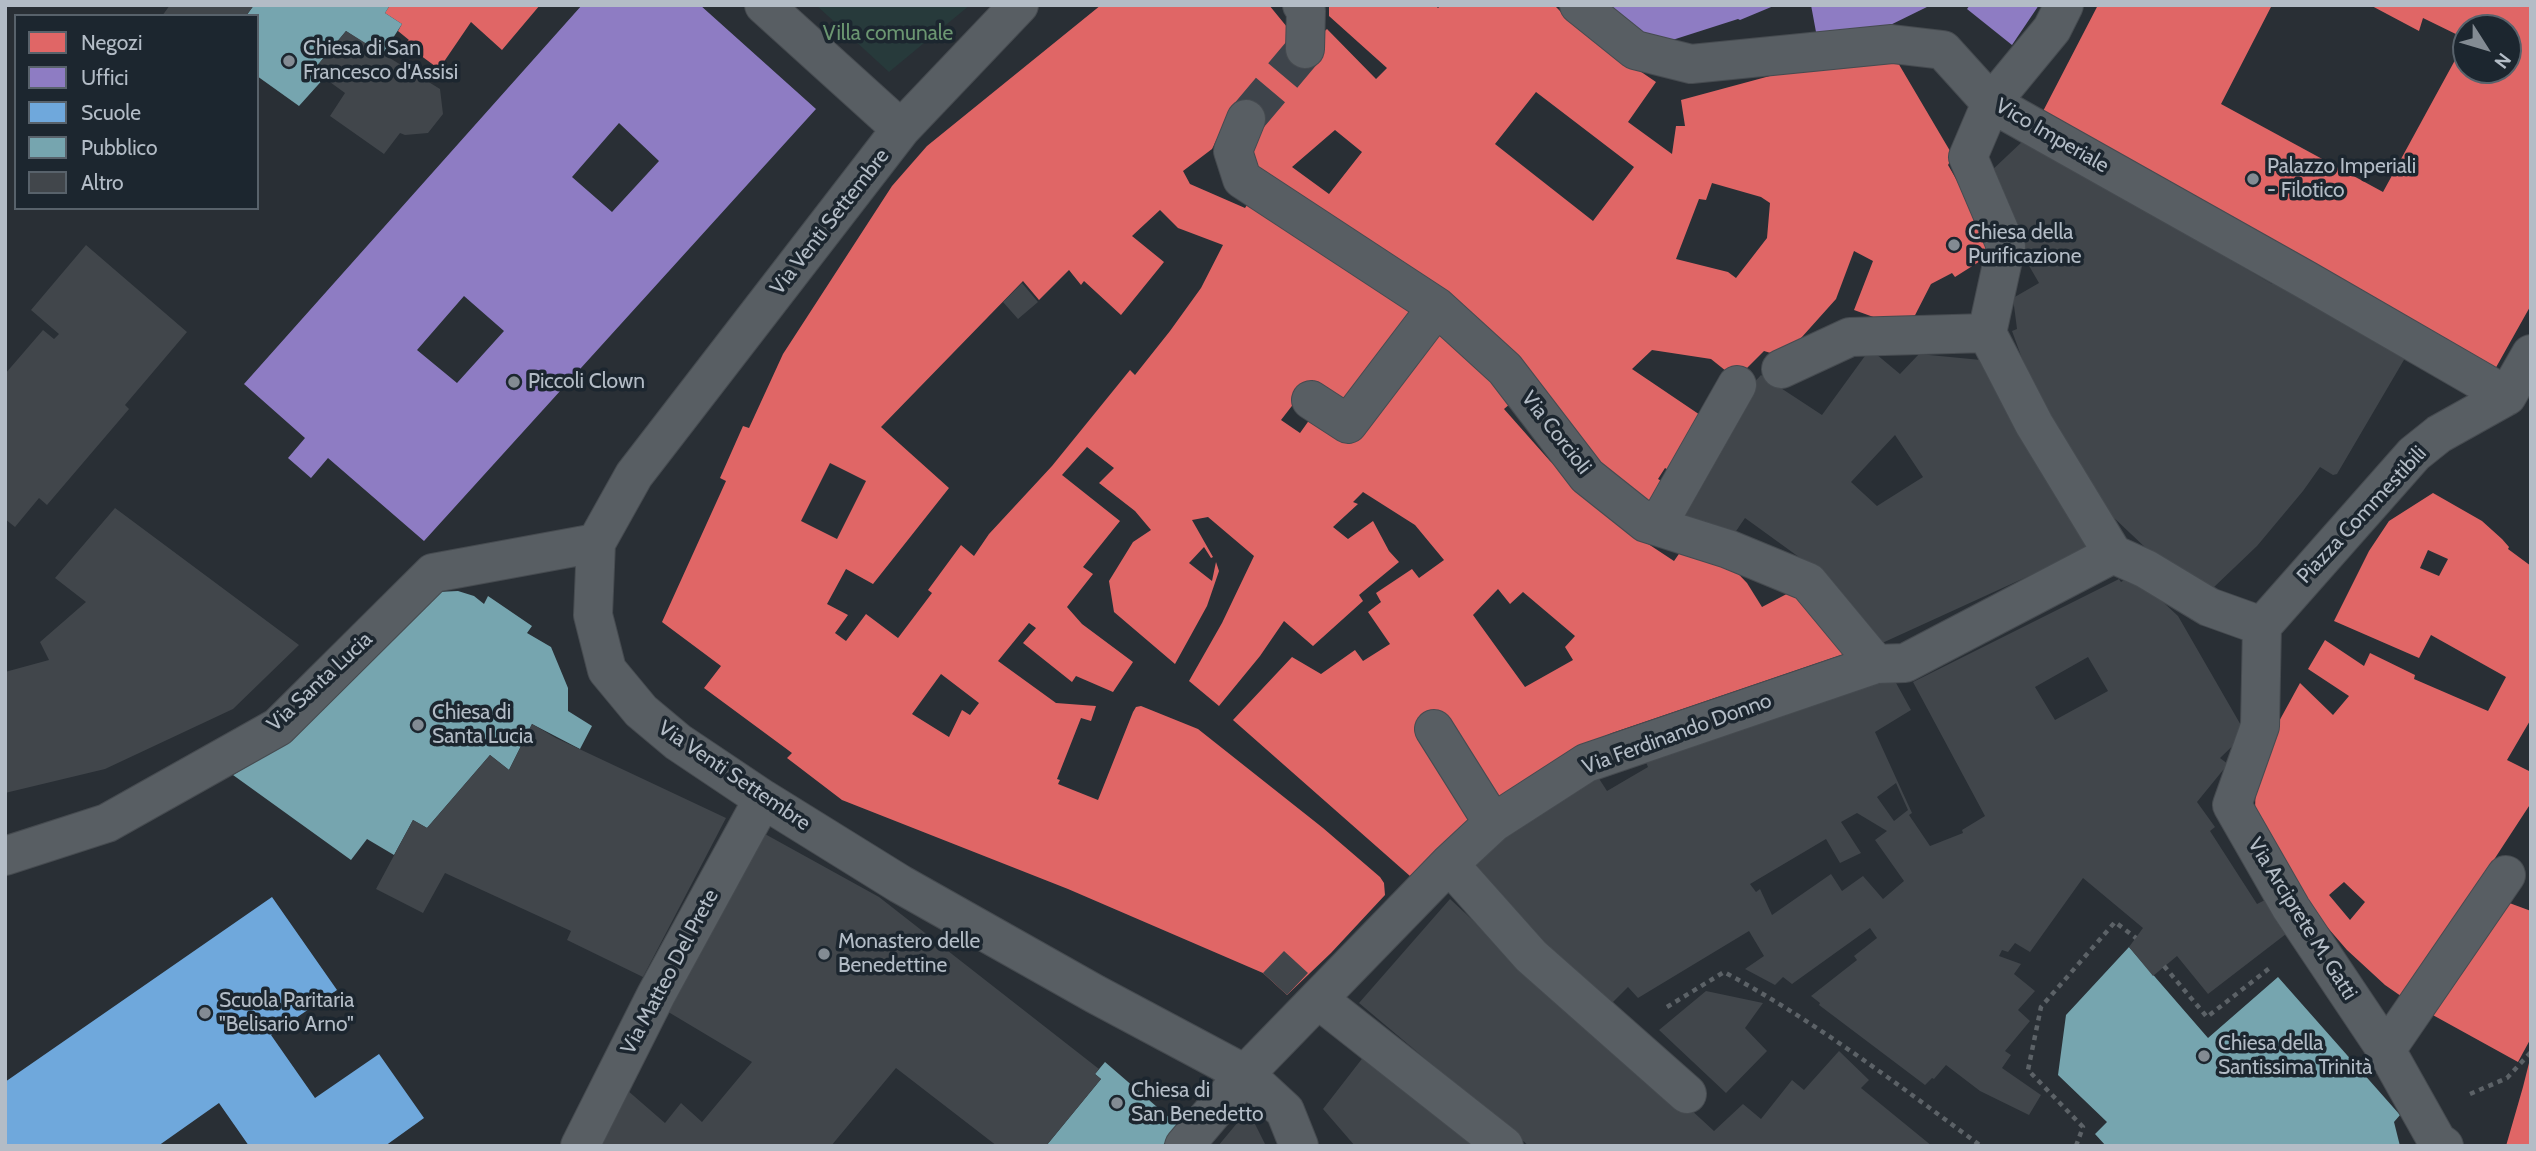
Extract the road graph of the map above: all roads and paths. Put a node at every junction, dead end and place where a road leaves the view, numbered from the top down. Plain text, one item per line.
1 (764, 5) edge
2 (1019, 5) edge
3 (1302, 5) edge
4 (1579, 5) edge
5 (2064, 5) edge
6 (1305, 49) tunnel mouth
7 (1991, 103) junction
8 (1246, 119) tunnel mouth
9 (901, 129) junction
10 (1437, 307) junction
11 (1987, 333) junction
12 (2531, 355) edge
13 (1781, 369) dead end
14 (1737, 385) dead end
15 (2507, 396) junction
16 (1311, 400) dead end
17 (1657, 526) junction
18 (596, 543) junction
19 (2113, 554) junction
20 (2262, 626) junction
21 (1876, 664) junction
22 (1434, 729) dead end
23 (764, 799) junction
24 (1493, 823) junction
25 (7, 854) edge
26 (1449, 864) junction
27 (2506, 875) dead end
28 (2136, 937) dead end
29 (2311, 937) junction
30 (2164, 966) dead end
31 (1319, 1000) junction
32 (1629, 1043) junction
33 (2386, 1050) junction
34 (2531, 1052) edge
35 (1245, 1074) junction
36 (1687, 1094) dead end
37 (2434, 1137) edge
38 (580, 1146) edge
39 (1184, 1146) edge
40 (1299, 1146) edge
41 (1504, 1146) edge
42 (1980, 1146) edge
43 (2076, 1146) edge

1 - 9 street
2 - 9 street, Via Venti Settembre
3 - 6 street
4 - 7 street, Vico Imperiale
5 - 7 street
7 - 11 street
7 - 15 street, Vico Imperiale
8 - 10 street, Via Corcioli
9 - 18 street, Via Venti Settembre
10 - 16 street
10 - 17 street, Via Corcioli
11 - 13 street
11 - 19 street
12 - 15 street
14 - 17 street
15 - 20 street, Piazza Commestibili
17 - 21 street, Via Corcioli
18 - 23 street, Via Venti Settembre
18 - 25 street, Via Santa Lucia
19 - 20 street
19 - 21 street, Via Ferdinando Donno
20 - 29 street, Via Arciprete M. Gatti
21 - 24 street, Via Ferdinando Donno
22 - 24 street
23 - 35 street, Via Venti Settembre
23 - 38 street, Via Matteo Del Prete
24 - 26 street, Via Ferdinando Donno
26 - 31 street, Via Ferdinando Donno
26 - 32 street
27 - 33 street
28 - 43 path
29 - 30 path
29 - 33 street, Via Arciprete M. Gatti
31 - 35 street, Via Ferdinando Donno
31 - 41 street
32 - 36 street
32 - 42 path
33 - 37 street, Via Arciprete M. Gatti
34 - 37 path
35 - 39 street, Via Ferdinando Donno
35 - 40 street, Via Venti Settembre

